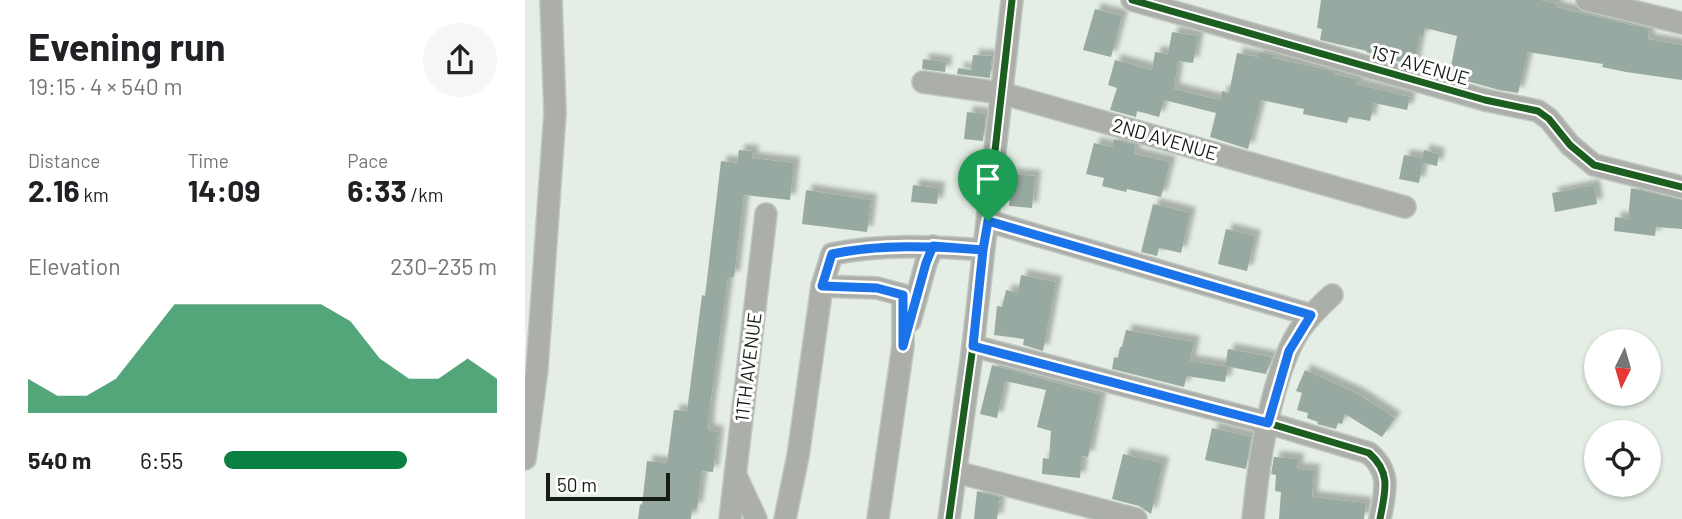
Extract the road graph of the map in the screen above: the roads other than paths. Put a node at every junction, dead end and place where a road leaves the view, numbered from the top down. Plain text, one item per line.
1 (551, 0) edge
2 (1012, 0) edge
3 (1132, 0) edge
4 (1587, 0) edge
5 (1682, 23) edge
6 (923, 82) dead end
7 (1001, 93) junction
8 (1682, 187) edge
9 (1405, 207) dead end
10 (766, 214) dead end
11 (988, 221) junction
12 (933, 246) junction
13 (983, 250) junction
14 (822, 286) junction
15 (1332, 295) dead end
16 (1311, 315) junction
17 (903, 346) junction
18 (973, 346) junction
19 (531, 369) edge
20 (1268, 423) junction
21 (525, 459) edge
22 (956, 472) junction
23 (736, 475) junction
24 (730, 519) edge
25 (756, 519) edge
26 (785, 519) edge
27 (878, 519) edge
28 (949, 519) edge
29 (1136, 519) edge
30 (1253, 519) edge
31 (1380, 519) edge

1 - 19 street
2 - 7 street
3 - 8 street, 1ST AVENUE
4 - 5 street
6 - 7 street, 2ND AVENUE
7 - 9 street, 2ND AVENUE
7 - 11 street
10 - 23 street, 11TH AVENUE
11 - 13 street
11 - 16 street
12 - 13 street
12 - 14 street
12 - 17 street
13 - 18 street
14 - 17 street
14 - 26 street
15 - 16 street
16 - 20 street
17 - 27 street
18 - 20 street
18 - 22 street
19 - 21 street
20 - 30 street
20 - 31 street
22 - 28 street
22 - 29 street
23 - 24 street, 11TH AVENUE
23 - 25 street

